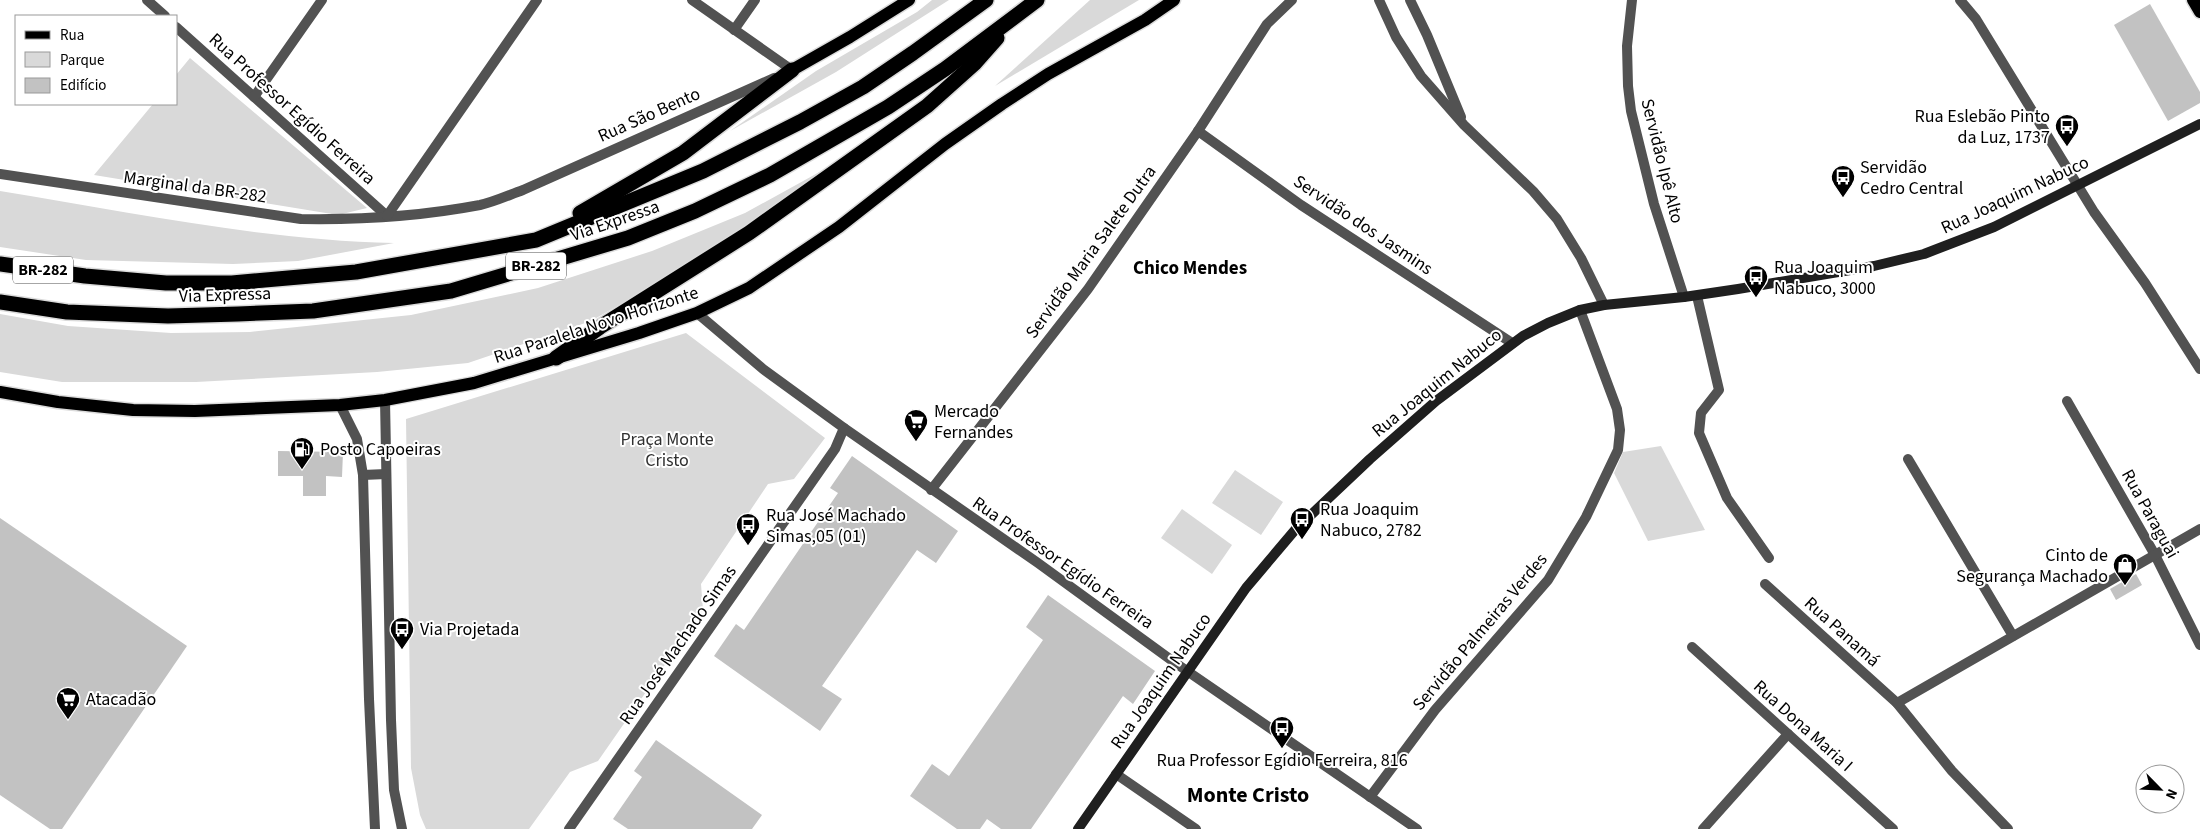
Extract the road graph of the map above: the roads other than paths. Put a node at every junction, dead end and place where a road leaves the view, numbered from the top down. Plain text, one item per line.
1 (147, 0) edge
2 (322, 0) edge
3 (537, 0) edge
4 (692, 0) edge
5 (755, 0) edge
6 (909, 0) edge
7 (986, 0) edge
8 (1037, 0) edge
9 (1174, 0) edge
10 (1292, 0) edge
11 (1379, 0) edge
12 (1410, 0) edge
13 (1632, 0) edge
14 (1960, 0) edge
15 (2193, 0) edge
16 (2200, 12) edge
17 (164, 15) edge
18 (1014, 18) junction
19 (178, 29) edge
20 (734, 30) junction
21 (792, 70) junction
22 (254, 97) junction
23 (2200, 124) edge
24 (1464, 125) junction
25 (1198, 131) junction
26 (0, 174) edge
27 (2079, 186) junction
28 (386, 216) junction
29 (536, 240) junction
30 (0, 264) edge
31 (1697, 296) junction
32 (1684, 298) junction
33 (0, 302) edge
34 (1604, 305) junction
35 (1580, 310) junction
36 (697, 313) junction
37 (1512, 343) junction
38 (556, 358) junction
39 (2200, 369) edge
40 (0, 392) edge
41 (385, 400) junction
42 (2067, 401) dead end
43 (340, 405) junction
44 (844, 428) junction
45 (1908, 459) dead end
46 (386, 474) junction
47 (363, 475) junction
48 (931, 490) junction
49 (2200, 529) edge
50 (2155, 555) junction
51 (1769, 558) dead end
52 (1765, 584) dead end
53 (2013, 636) junction
54 (2200, 645) edge
55 (1692, 647) dead end
56 (1187, 671) junction
57 (1896, 703) junction
58 (1788, 734) junction
59 (1116, 774) junction
60 (1370, 797) junction
61 (376, 829) edge
62 (402, 829) edge
63 (569, 829) edge
64 (1078, 829) edge
65 (1196, 829) edge
66 (1417, 829) edge
67 (1703, 829) edge
68 (1893, 829) edge
69 (2008, 829) edge

1 - 17 street
2 - 22 street
3 - 28 street
4 - 20 street
5 - 20 street
6 - 21 main road, Rua São Bento
7 - 29 highway, Via Expressa / BR-282
8 - 18 highway, Via Expressa / BR-282
9 - 36 main road, Rua Paralela Novo Horizonte
10 - 25 street, Servidão Maria Salete Dutra
11 - 24 street
12 - 24 street
13 - 32 street, Servidão Ipê Alto
14 - 27 street
15 - 16 main road
18 - 33 highway, Via Expressa / BR-282
18 - 38 highway
19 - 22 street, Rua Professor Egídio Ferreira
20 - 21 street
21 - 28 street, Rua São Bento
21 - 29 highway
22 - 28 street, Rua Professor Egídio Ferreira
23 - 27 main road, Rua Joaquim Nabuco
24 - 34 street
25 - 37 street, Servidão dos Jasmins
25 - 48 street, Servidão Maria Salete Dutra
26 - 28 street, Marginal da BR-282
27 - 31 main road, Rua Joaquim Nabuco
27 - 39 street
29 - 30 highway, Via Expressa / BR-282
31 - 32 main road, Rua Joaquim Nabuco
31 - 51 street
32 - 34 main road, Rua Joaquim Nabuco
34 - 35 main road, Rua Joaquim Nabuco
35 - 37 main road, Rua Joaquim Nabuco
35 - 60 street, Servidão Palmeiras Verdes
36 - 38 main road, Rua Paralela Novo Horizonte
36 - 44 street, Rua Professor Egídio Ferreira
37 - 56 main road, Rua Joaquim Nabuco
38 - 41 main road, Rua Paralela Novo Horizonte
40 - 43 main road, Rua Paralela Novo Horizonte
41 - 43 main road, Rua Paralela Novo Horizonte
41 - 46 street
42 - 50 street, Rua Paraguai
43 - 47 street
44 - 48 street, Rua Professor Egídio Ferreira
44 - 63 street, Rua José Machado Simas
45 - 53 street
46 - 47 street
46 - 62 street
47 - 61 street
48 - 56 street, Rua Professor Egídio Ferreira
49 - 50 street
50 - 53 street
50 - 54 street, Rua Paraguai
52 - 57 street, Rua Panamá
53 - 57 street
55 - 58 street, Rua Dona Maria I
56 - 59 main road, Rua Joaquim Nabuco
56 - 60 street, Rua Professor Egídio Ferreira
57 - 69 street, Rua Panamá
58 - 67 street
58 - 68 street, Rua Dona Maria I
59 - 64 main road, Rua Joaquim Nabuco
59 - 65 street
60 - 66 street, Rua Professor Egídio Ferreira

